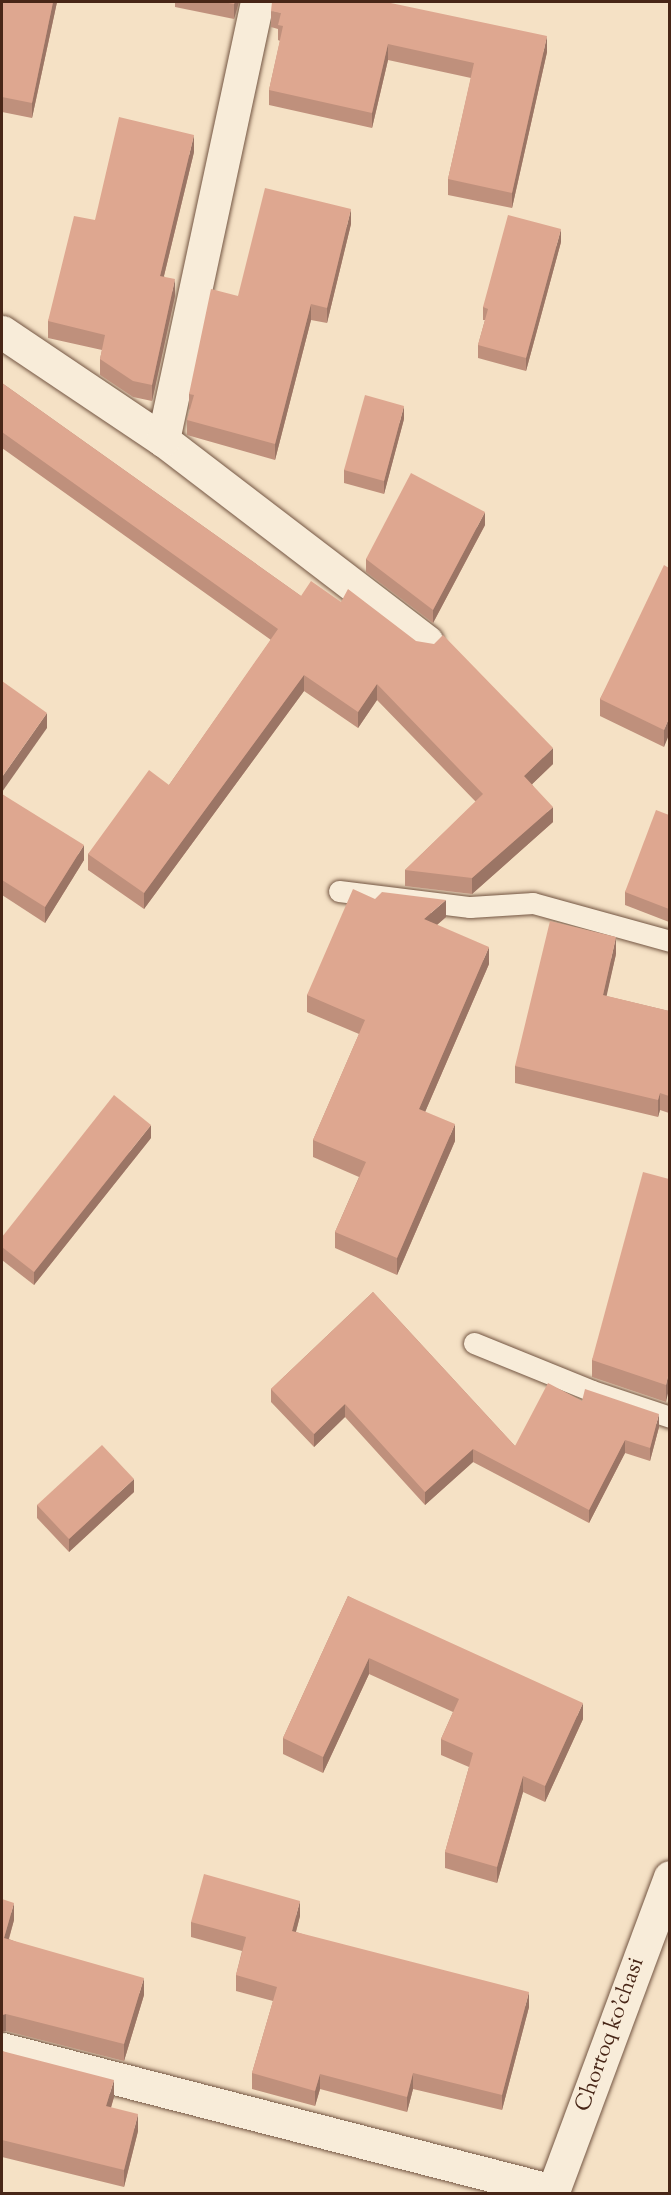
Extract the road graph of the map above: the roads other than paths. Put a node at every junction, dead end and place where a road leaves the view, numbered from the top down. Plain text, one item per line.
1 (257, 2) edge
2 (2, 332) edge
3 (163, 440) junction
4 (427, 642) edge
5 (339, 891) dead end
6 (669, 941) edge
7 (474, 1343) dead end
8 (669, 1417) edge
9 (669, 1878) edge
10 (2, 2049) edge
11 (553, 2192) edge

1 - 3 street
2 - 3 street
3 - 4 street
5 - 6 lane
7 - 8 lane
9 - 11 street, Chortoq ko'chasi
10 - 11 street

